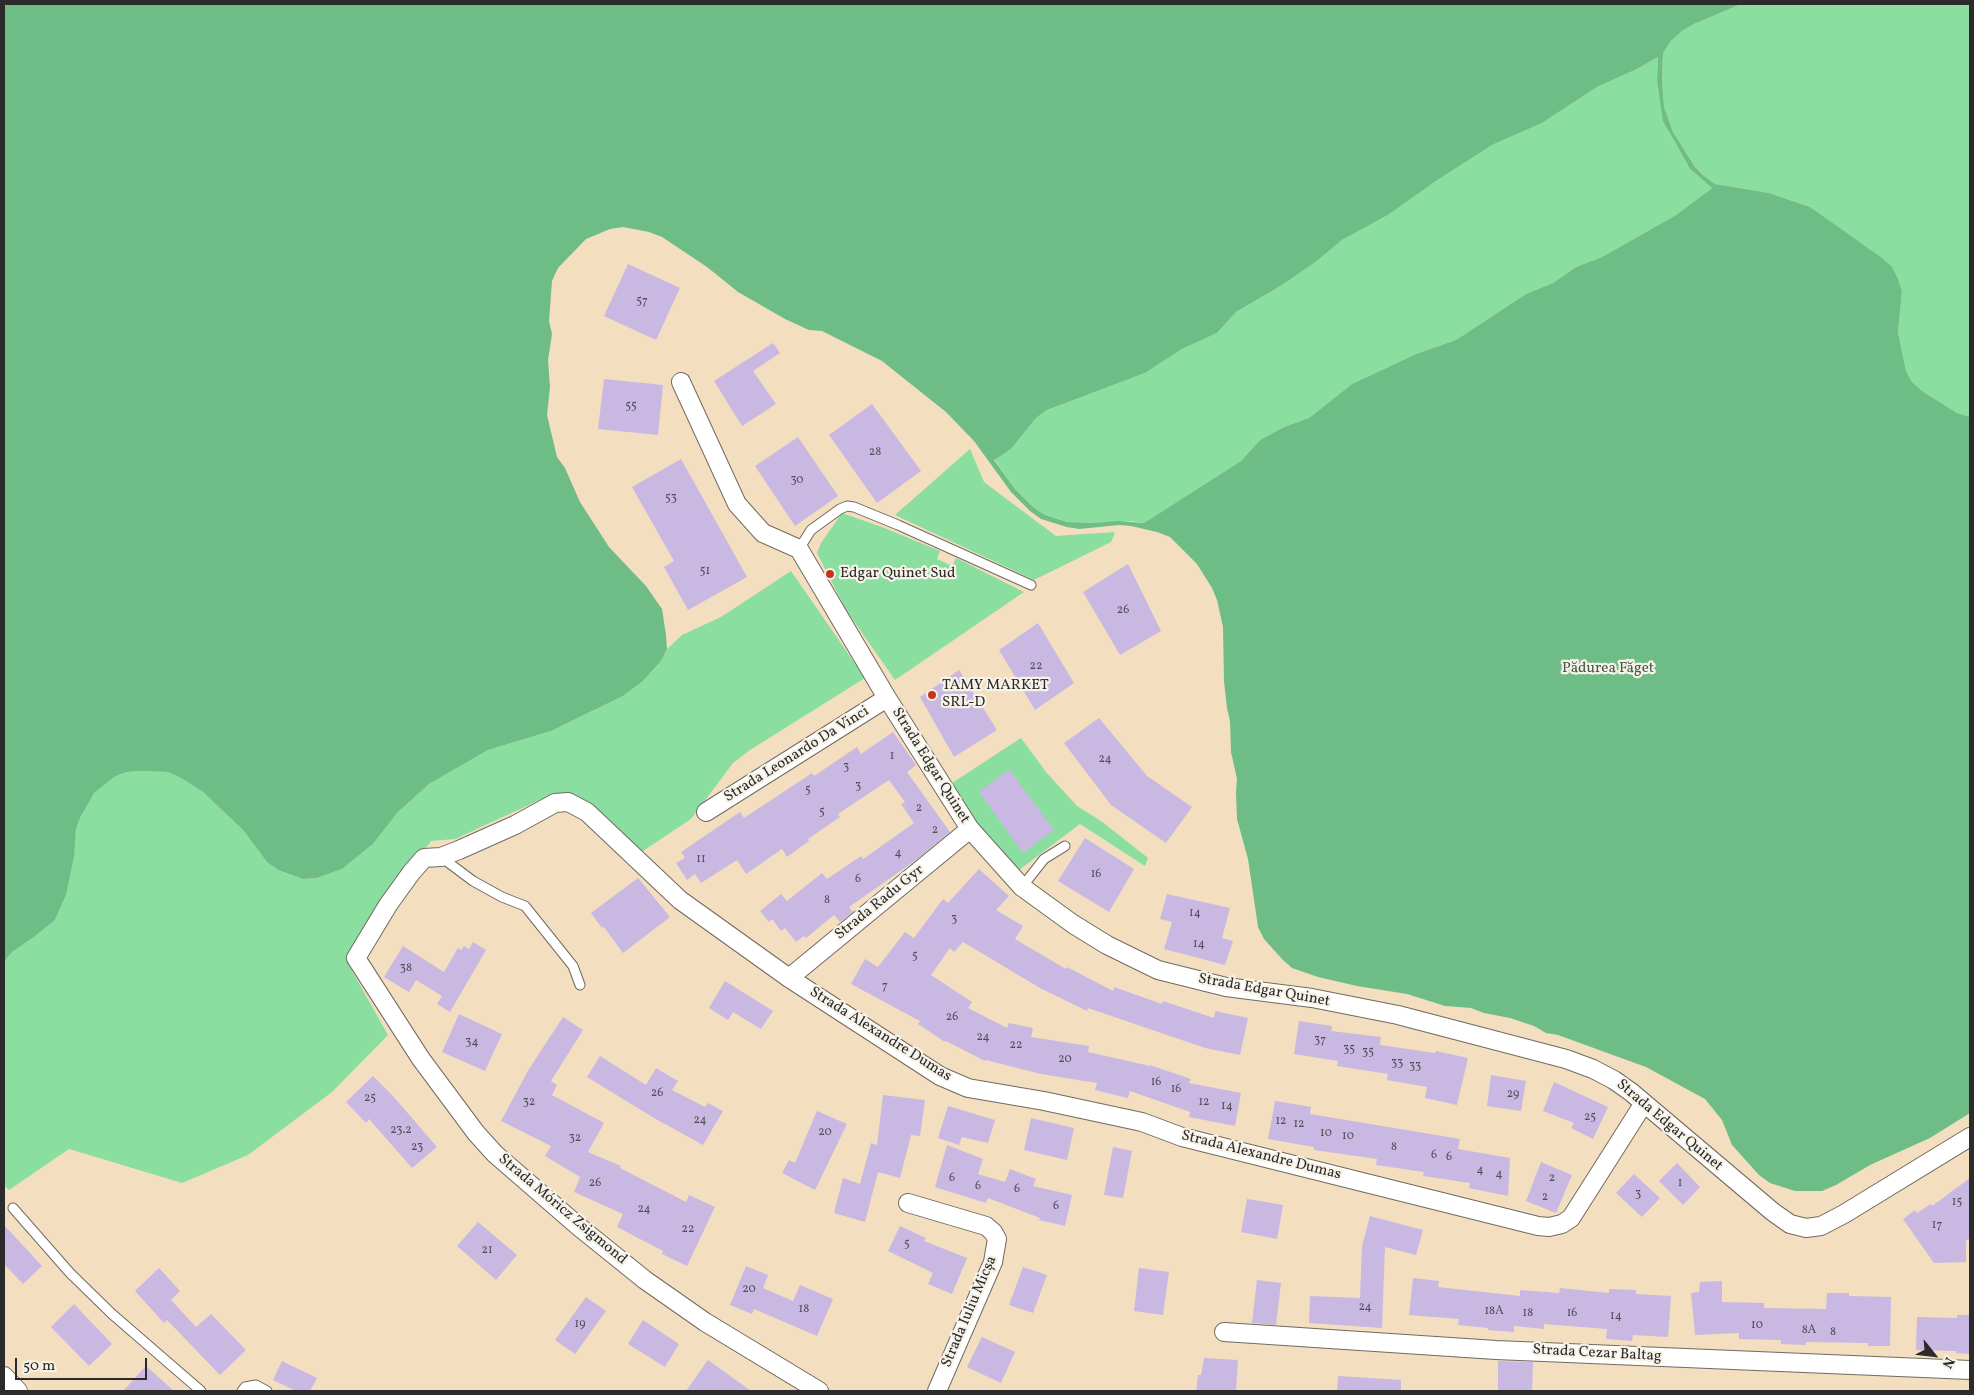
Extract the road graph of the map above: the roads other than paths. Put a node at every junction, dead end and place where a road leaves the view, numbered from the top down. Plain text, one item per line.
1 (681, 382) dead end
2 (799, 549) junction
3 (1031, 585) dead end
4 (887, 698) junction
5 (706, 812) dead end
6 (970, 829) junction
7 (1065, 846) dead end
8 (441, 857) junction
9 (1022, 888) junction
10 (363, 969) joint
11 (789, 978) junction
12 (580, 985) dead end
13 (1644, 1103) junction
14 (1970, 1137) edge
15 (908, 1203) dead end
16 (13, 1208) dead end
17 (1224, 1332) dead end
18 (1970, 1370) edge
19 (4, 1376) edge
20 (18, 1391) edge
21 (201, 1391) edge
22 (242, 1391) edge
23 (267, 1391) edge
24 (819, 1391) edge
25 (936, 1391) edge

1 - 2 street
2 - 3 lane
2 - 4 street, Strada Edgar Quinet
4 - 5 street, Strada Leonardo Da Vinci
4 - 6 street, Strada Edgar Quinet
6 - 9 street, Strada Edgar Quinet
6 - 11 street, Strada Radu Gyr
7 - 9 lane
8 - 10 street, Strada Alexandre Dumas
8 - 11 street, Strada Alexandre Dumas
8 - 12 lane
9 - 13 street, Strada Edgar Quinet
10 - 24 street, Strada Móricz Zsigmond
11 - 13 street, Strada Alexandre Dumas
13 - 14 street, Strada Edgar Quinet
15 - 25 street, Strada Iuliu Micșa
16 - 21 lane
17 - 18 street, Strada Cezar Baltag
19 - 20 street
22 - 23 lane

